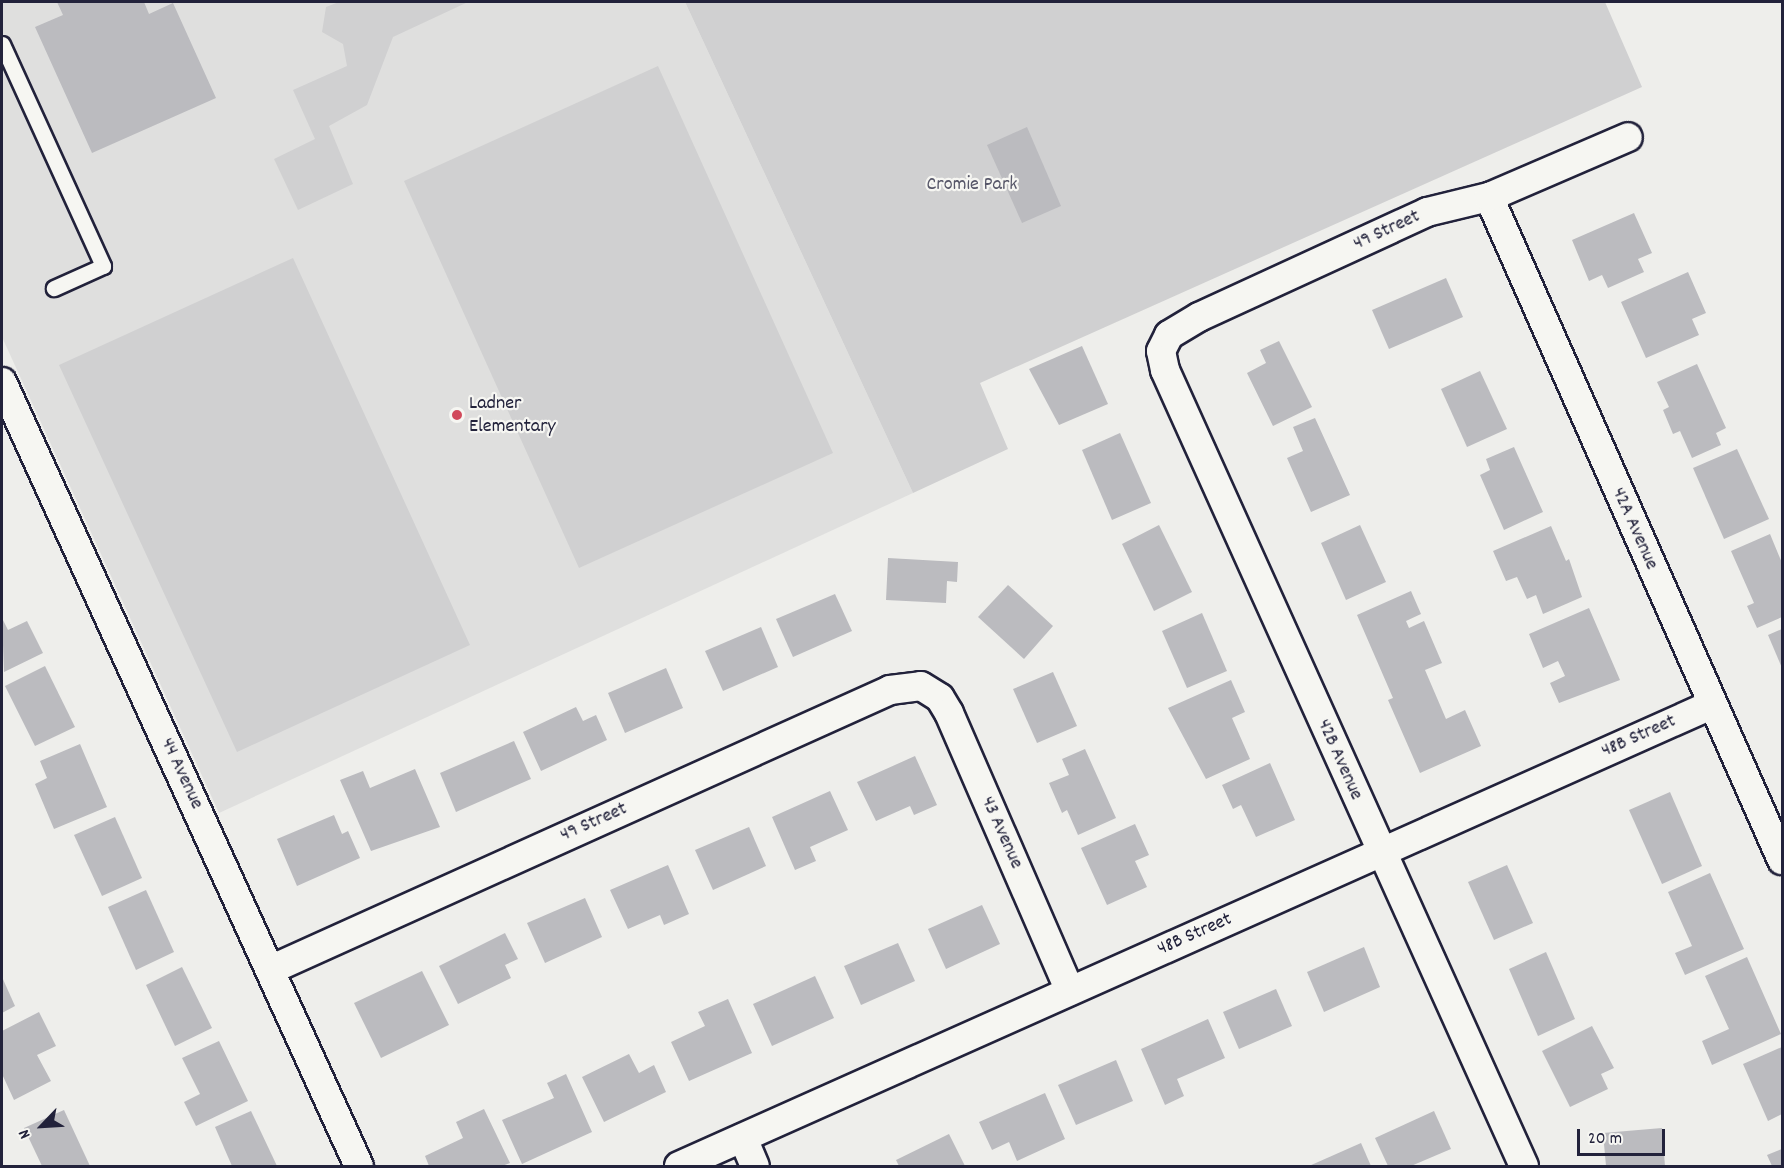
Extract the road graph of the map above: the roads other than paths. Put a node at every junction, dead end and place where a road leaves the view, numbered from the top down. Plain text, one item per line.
1 (2, 44) edge
2 (1628, 137) dead end
3 (1489, 197) junction
4 (54, 288) dead end
5 (1161, 351) joint
6 (2, 382) edge
7 (921, 686) joint
8 (1711, 705) junction
9 (1380, 853) junction
10 (1782, 860) edge
11 (270, 970) junction
12 (1070, 991) junction
13 (742, 1138) junction
14 (359, 1167) edge
15 (679, 1167) edge
16 (755, 1167) edge
17 (1524, 1167) edge

1 - 4 lane
2 - 3 street, 49 Street
3 - 5 street, 49 Street
3 - 8 street, 42A Avenue
5 - 9 street, 42B Avenue
6 - 11 street, 44 Avenue
7 - 11 street, 49 Street
7 - 12 street, 43 Avenue
8 - 9 street, 48B Street
8 - 10 street, 42A Avenue
9 - 12 street, 48B Street
9 - 17 street, 42B Avenue
11 - 14 street, 44 Avenue
12 - 13 street, 48B Street
13 - 15 street, 48B Street
13 - 16 street

